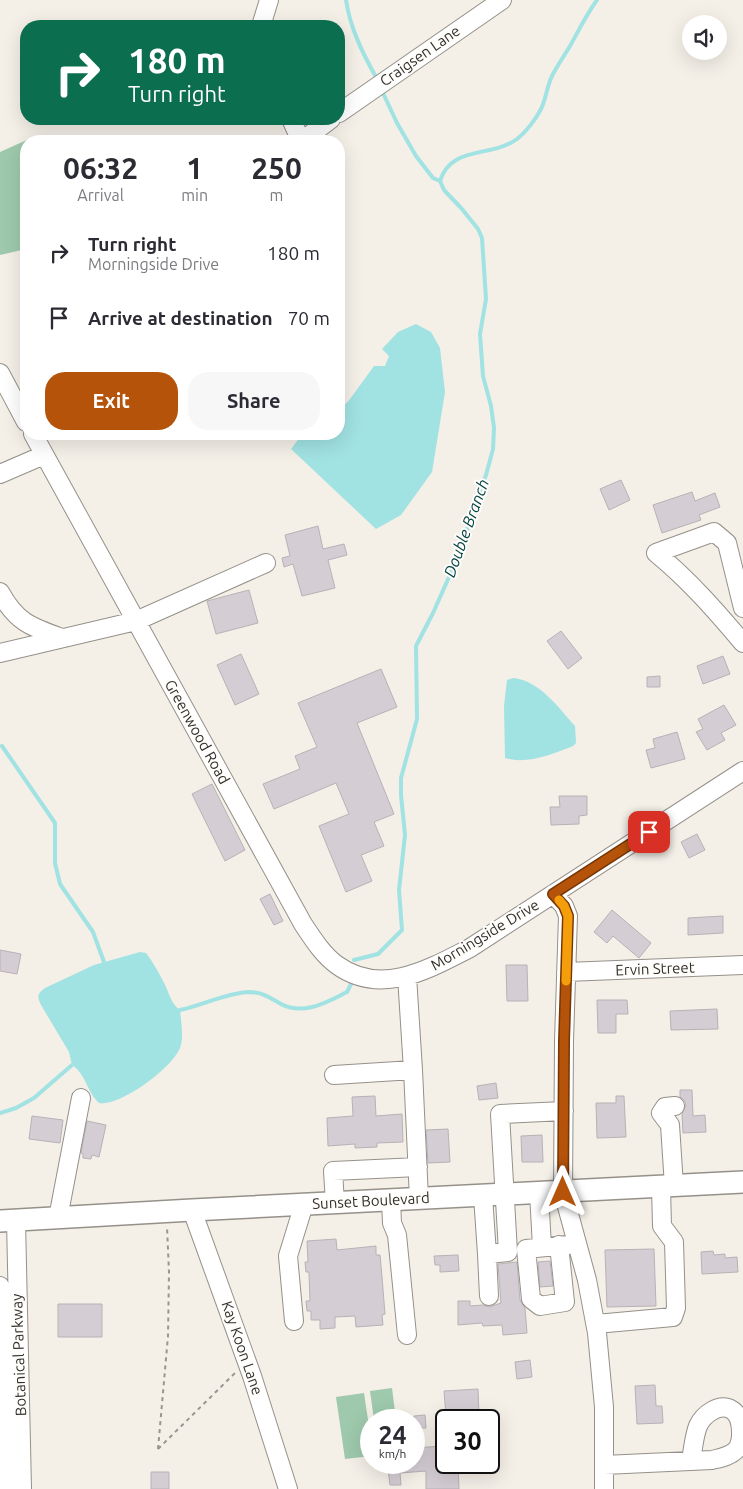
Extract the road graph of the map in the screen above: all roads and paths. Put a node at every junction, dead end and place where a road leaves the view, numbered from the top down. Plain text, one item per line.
1 (269, 0) edge
2 (502, 0) edge
3 (263, 20) edge
4 (345, 109) edge
5 (324, 125) edge
6 (309, 135) edge
7 (0, 374) edge
8 (5, 393) edge
9 (20, 414) edge
10 (36, 440) edge
11 (44, 455) junction
12 (0, 474) edge
13 (266, 563) dead end
14 (0, 592) edge
15 (743, 608) edge
16 (136, 621) junction
17 (62, 638) junction
18 (743, 643) edge
19 (0, 653) edge
20 (743, 771) edge
21 (553, 894) junction
22 (743, 965) edge
23 (566, 972) junction
24 (404, 977) junction
25 (413, 1070) junction
26 (334, 1075) dead end
27 (81, 1098) dead end
28 (676, 1106) dead end
29 (564, 1111) junction
30 (418, 1167) junction
31 (743, 1182) edge
32 (667, 1187) junction
33 (563, 1192) junction
34 (538, 1193) junction
35 (504, 1195) junction
36 (483, 1196) junction
37 (419, 1199) junction
38 (391, 1200) junction
39 (335, 1203) junction
40 (304, 1204) junction
41 (192, 1210) junction
42 (166, 1211) junction
43 (58, 1218) junction
44 (8, 1221) edge
45 (568, 1245) junction
46 (542, 1247) junction
47 (487, 1254) junction
48 (0, 1286) edge
49 (489, 1296) dead end
50 (294, 1322) dead end
51 (596, 1324) junction
52 (407, 1335) dead end
53 (252, 1376) junction
54 (691, 1460) dead end
55 (604, 1465) junction
56 (5, 1489) edge
57 (22, 1489) edge
58 (288, 1489) edge
59 (604, 1489) edge

1 - 3 street
2 - 4 street, Craigsen Lane
5 - 6 street
7 - 8 street
8 - 9 street
10 - 11 street, Greenwood Road
11 - 12 street
11 - 16 street, Greenwood Road
13 - 16 street
14 - 17 street
15 - 18 street
16 - 17 street
16 - 24 street, Greenwood Road
17 - 19 street
20 - 21 street, Morningside Drive
21 - 23 street
21 - 24 street, Morningside Drive
22 - 23 street, Ervin Street
23 - 29 street
24 - 25 street
25 - 26 street
25 - 30 street
27 - 43 street
28 - 32 street
29 - 33 street
29 - 35 street
30 - 37 street
30 - 39 street
31 - 32 main road, Sunset Boulevard
32 - 33 main road, Sunset Boulevard
32 - 51 street
33 - 34 main road, Sunset Boulevard
33 - 45 street
34 - 35 main road, Sunset Boulevard
34 - 46 street
35 - 36 main road, Sunset Boulevard
35 - 47 street
36 - 37 main road, Sunset Boulevard
36 - 47 street
37 - 38 main road, Sunset Boulevard
38 - 39 main road, Sunset Boulevard
38 - 52 street
39 - 40 main road, Sunset Boulevard
40 - 41 main road, Sunset Boulevard
40 - 50 street
41 - 42 main road, Sunset Boulevard
41 - 53 street, Kay Koon Lane
42 - 43 main road, Sunset Boulevard
42 - 53 path
43 - 44 main road, Sunset Boulevard
44 - 57 street, Botanical Parkway
45 - 46 street
45 - 46 street
45 - 51 street
47 - 49 street
48 - 56 street, Botanical Parkway
51 - 55 street
53 - 58 street, Kay Koon Lane
54 - 55 street
55 - 59 street

